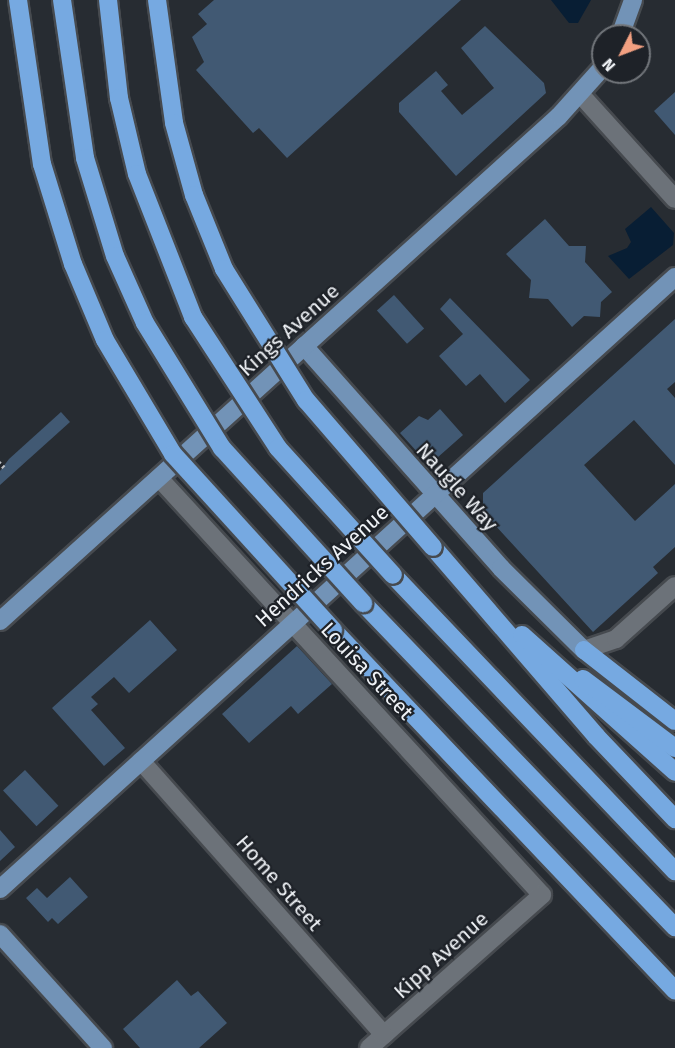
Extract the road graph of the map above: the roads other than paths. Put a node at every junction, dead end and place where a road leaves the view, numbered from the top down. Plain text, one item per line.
1 (18, 0) edge
2 (62, 0) edge
3 (108, 0) edge
4 (157, 0) edge
5 (633, 0) edge
6 (624, 24) edge
7 (591, 82) edge
8 (581, 95) junction
9 (675, 199) edge
10 (675, 277) edge
11 (304, 346) junction
12 (159, 478) junction
13 (434, 495) junction
14 (433, 547) junction
15 (675, 586) edge
16 (499, 613) junction
17 (0, 621) edge
18 (292, 624) junction
19 (584, 650) junction
20 (675, 721) edge
21 (675, 748) edge
22 (141, 761) junction
23 (675, 772) edge
24 (675, 819) edge
25 (675, 871) edge
26 (0, 889) edge
27 (542, 895) joint
28 (675, 927) edge
29 (0, 934) edge
30 (675, 991) edge
31 (384, 1035) junction
32 (103, 1048) edge
33 (369, 1048) edge

1 - 30 highway, bridge
2 - 28 highway, bridge
3 - 25 highway, bridge
4 - 14 highway, bridge
5 - 6 main road
7 - 8 main road, Kings Avenue
8 - 9 street
8 - 11 main road, Kings Avenue
10 - 13 main road, Hendricks Avenue
11 - 12 main road, Kings Avenue
11 - 13 main road, Naugle Way
12 - 17 main road, Kings Avenue
12 - 18 street, Louisa Street
13 - 18 main road, Hendricks Avenue
13 - 19 main road, Naugle Way
14 - 16 highway
14 - 24 highway
15 - 19 street
16 - 21 highway
16 - 23 highway
18 - 22 main road, Hendricks Avenue
18 - 27 street, Louisa Street
19 - 20 highway
22 - 26 main road, Hendricks Avenue
22 - 31 street, Home Street
27 - 31 street, Kipp Avenue
29 - 32 main road
31 - 33 street, Kipp Avenue

